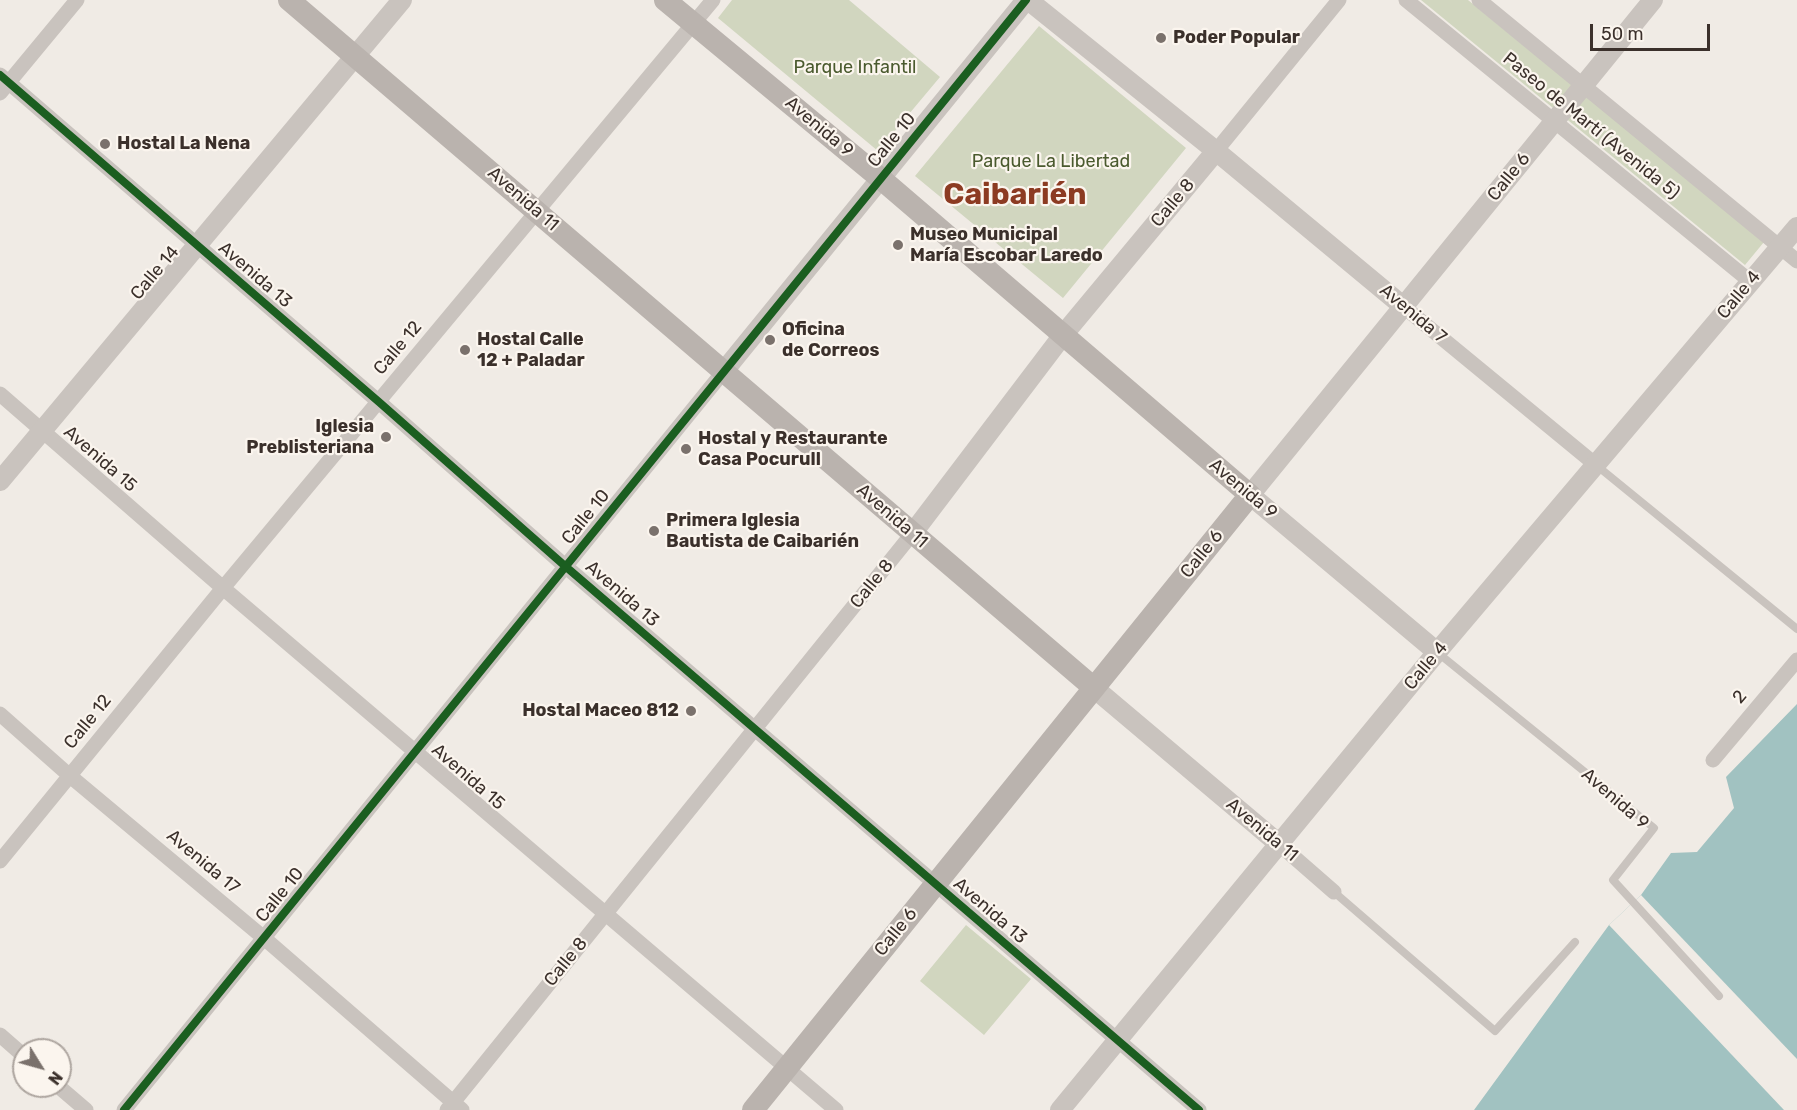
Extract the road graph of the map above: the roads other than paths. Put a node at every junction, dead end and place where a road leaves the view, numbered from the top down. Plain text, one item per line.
1 (77, 0) edge
2 (289, 0) edge
3 (402, 0) edge
4 (665, 0) edge
5 (713, 0) edge
6 (1027, 0) edge
7 (1339, 0) edge
8 (1406, 0) edge
9 (1479, 0) edge
10 (1653, 0) edge
11 (694, 24) junction
12 (356, 55) junction
13 (3, 83) edge
14 (1583, 86) junction
15 (1554, 121) junction
16 (1216, 151) junction
17 (880, 178) junction
18 (537, 211) junction
19 (1797, 227) edge
20 (197, 245) junction
21 (1780, 247) junction
22 (1797, 261) edge
23 (1750, 282) junction
24 (1404, 307) junction
25 (1063, 335) junction
26 (724, 371) junction
27 (0, 394) edge
28 (379, 402) junction
29 (43, 429) junction
30 (1596, 465) junction
31 (0, 481) edge
32 (1250, 495) junction
33 (912, 534) junction
34 (565, 566) junction
35 (223, 588) junction
36 (1797, 629) edge
37 (1437, 652) junction
38 (1797, 660) edge
39 (1094, 688) junction
40 (0, 714) edge
41 (755, 729) junction
42 (415, 751) junction
43 (1713, 759) dead end
44 (70, 776) junction
45 (1279, 844) junction
46 (0, 861) edge
47 (935, 883) junction
48 (1334, 892) joint
49 (605, 914) junction
50 (264, 938) junction
51 (1575, 942) dead end
52 (1719, 996) dead end
53 (0, 1035) edge
54 (1118, 1040) junction
55 (12, 1046) edge
56 (787, 1068) junction
57 (72, 1098) edge
58 (454, 1108) edge
59 (86, 1110) edge
60 (124, 1110) edge
61 (753, 1110) edge
62 (836, 1110) edge
63 (1060, 1110) edge
64 (1199, 1110) edge

1 - 13 street
2 - 12 main road, Avenida 11
3 - 12 street, Calle 14
4 - 11 main road, Avenida 9
5 - 11 street, Calle 12
6 - 16 street, Avenida 7
6 - 17 street, Calle 10
7 - 16 street, Calle 8
8 - 15 street, Paseo de Martí (Avenida 5)
9 - 14 street, Paseo de Martí (Avenida 5)
10 - 14 street, Calle 6
11 - 17 main road, Avenida 9
11 - 18 street, Calle 12
12 - 18 main road, Avenida 11
12 - 20 street, Calle 14
13 - 20 street, Avenida 13
14 - 15 street, Calle 6
14 - 21 street, Paseo de Martí (Avenida 5)
15 - 23 street, Paseo de Martí (Avenida 5)
15 - 24 street, Calle 6
16 - 24 street, Avenida 7
16 - 25 street, Calle 8
17 - 25 main road, Avenida 9
17 - 26 street, Calle 10
18 - 26 main road, Avenida 11
18 - 28 street, Calle 12
19 - 21 street, Calle 4
20 - 28 street, Avenida 13
20 - 29 street, Calle 14
21 - 22 street, Paseo de Martí (Avenida 5)
21 - 23 street, Calle 4
23 - 30 street, Calle 4
24 - 30 street, Avenida 7
24 - 32 street, Calle 6
25 - 32 main road, Avenida 9
25 - 33 street, Calle 8
26 - 33 main road, Avenida 11
26 - 34 street, Calle 10
27 - 29 street, Avenida 15
28 - 34 street, Avenida 13
28 - 35 street, Calle 12
29 - 31 street, Calle 14
29 - 35 street, Avenida 15
30 - 36 lane, Avenida 7
30 - 37 street, Calle 4
32 - 37 street, Avenida 9
32 - 39 main road, Calle 6
33 - 39 main road, Avenida 11
33 - 41 street, Calle 8
34 - 41 street, Avenida 13
34 - 42 street, Calle 10
35 - 42 street, Avenida 15
35 - 44 street, Calle 12
37 - 45 street, Calle 4
37 - 52 lane, Avenida 9
38 - 43 street, 2
39 - 45 street, Avenida 11
39 - 47 main road, Calle 6
40 - 44 street, Avenida 17
41 - 47 street, Avenida 13
41 - 49 street, Calle 8
42 - 49 street, Avenida 15
42 - 50 street, Calle 10
44 - 46 street, Calle 12
44 - 50 street, Avenida 17
45 - 48 street, Avenida 11
45 - 54 street, Calle 4
47 - 54 street, Avenida 13
47 - 56 main road, Calle 6
48 - 51 lane, Avenida 11
49 - 56 street, Avenida 15
49 - 58 street, Calle 8
50 - 58 street, Avenida 17
50 - 60 street, Calle 10
53 - 55 street
54 - 63 street, Calle 4
54 - 64 street, Avenida 13
56 - 61 main road, Calle 6
56 - 62 street, Avenida 15
57 - 59 street

